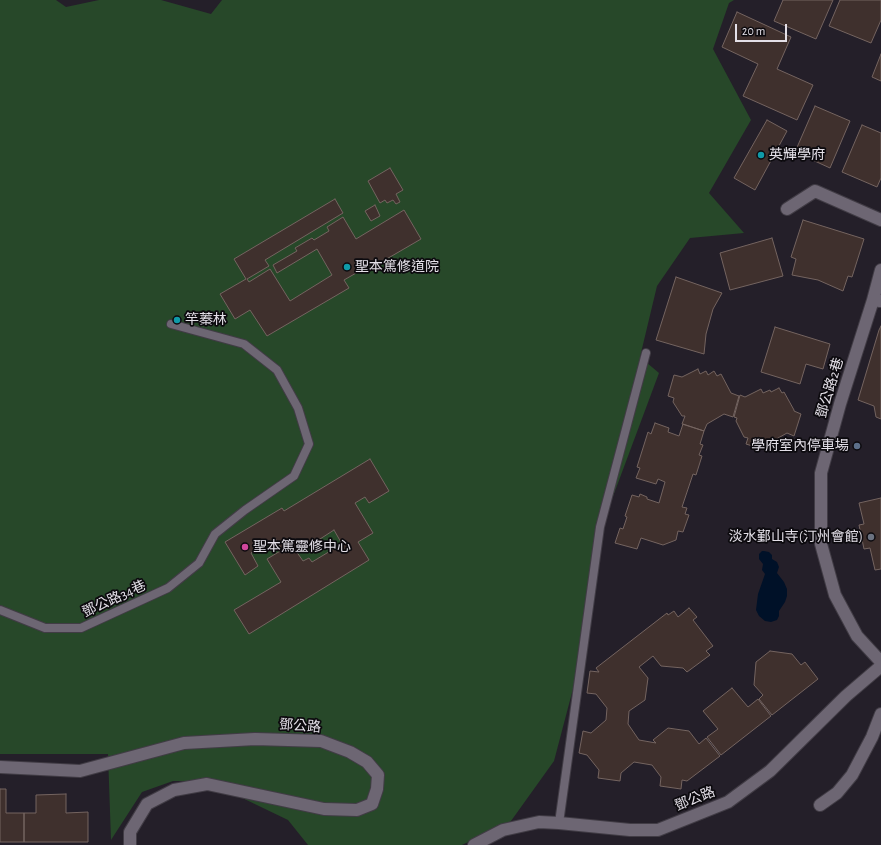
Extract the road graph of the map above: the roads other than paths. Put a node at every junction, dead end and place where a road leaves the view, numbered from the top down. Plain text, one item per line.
1 (787, 209) dead end
2 (881, 220) edge
3 (881, 270) edge
4 (877, 301) edge
5 (171, 324) dead end
6 (646, 353) dead end
7 (0, 610) edge
8 (881, 662) edge
9 (881, 666) edge
10 (881, 714) edge
11 (0, 767) edge
12 (820, 806) dead end
13 (559, 823) junction
14 (130, 845) edge
15 (474, 845) edge

1 - 2 street
3 - 4 street, 鄧公路2巷
4 - 8 street, 鄧公路2巷
5 - 7 lane, 鄧公路34巷
6 - 13 lane
9 - 13 street, 鄧公路
10 - 12 street
11 - 14 street, 鄧公路
13 - 15 street, 鄧公路

